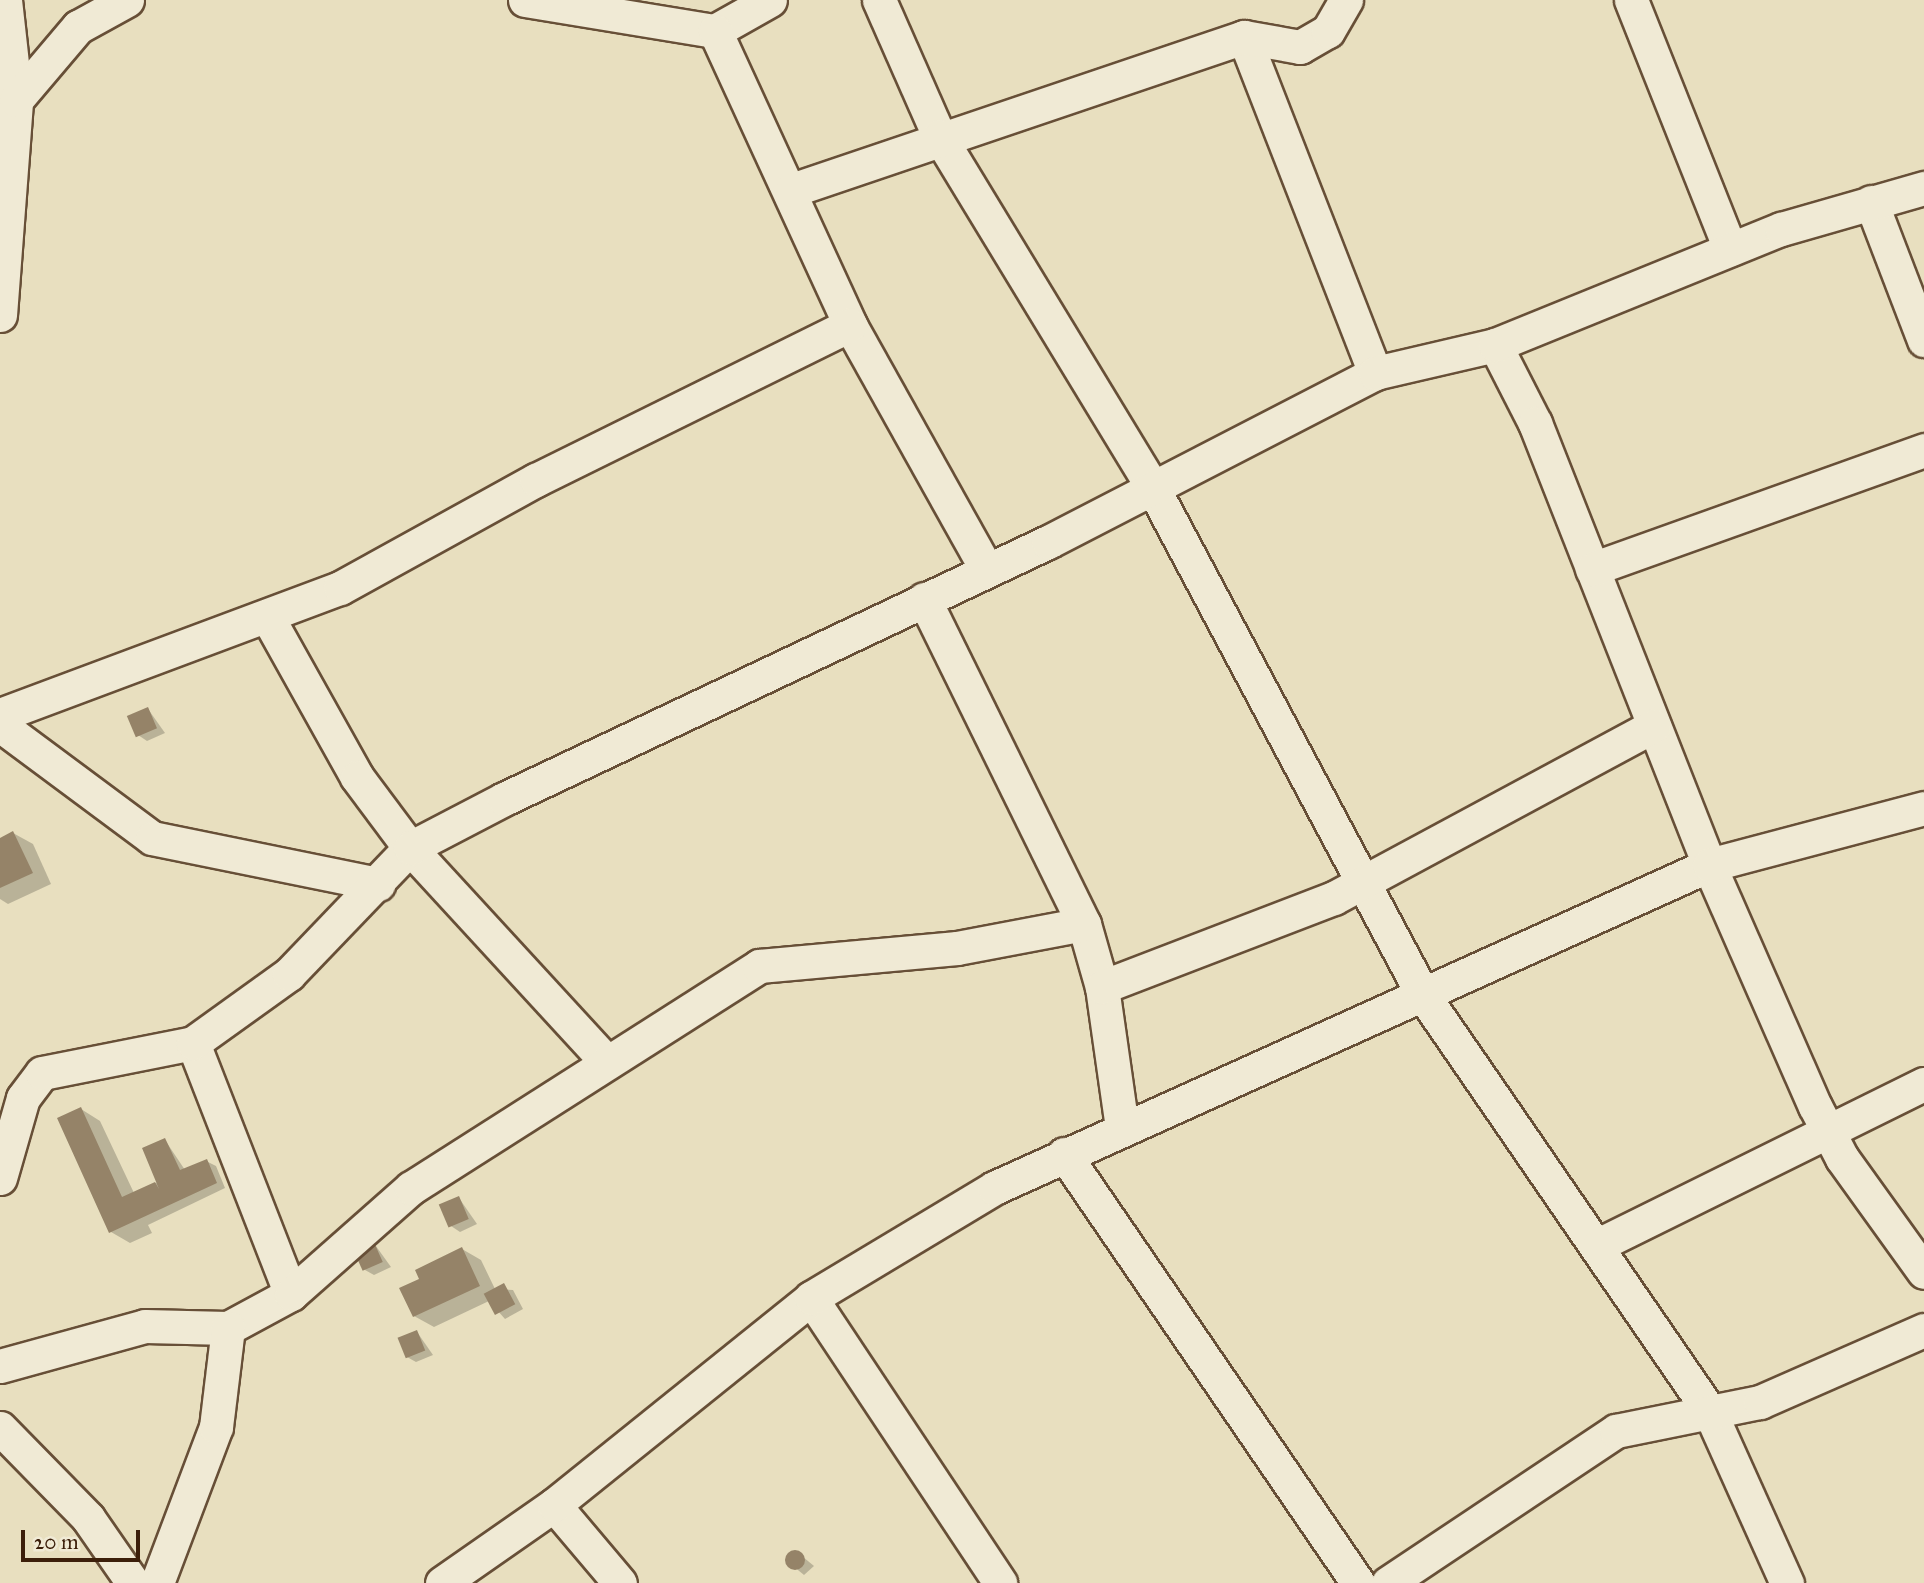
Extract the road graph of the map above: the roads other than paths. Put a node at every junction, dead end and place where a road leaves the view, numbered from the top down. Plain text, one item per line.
1 (5, 0) edge
2 (127, 0) edge
3 (525, 0) edge
4 (769, 0) edge
5 (879, 0) edge
6 (1346, 0) edge
7 (1631, 0) edge
8 (715, 31) junction
9 (1244, 37) junction
10 (16, 100) junction
11 (939, 136) junction
12 (1924, 187) edge
13 (792, 190) junction
14 (1871, 202) junction
15 (1730, 249) junction
16 (0, 315) edge
17 (850, 325) junction
18 (1924, 340) edge
19 (1495, 345) junction
20 (1375, 373) junction
21 (1924, 450) edge
22 (1154, 490) junction
23 (986, 568) junction
24 (1592, 569) junction
25 (924, 598) junction
26 (267, 616) junction
27 (0, 715) edge
28 (0, 725) edge
29 (1654, 726) junction
30 (1924, 808) edge
31 (410, 848) junction
32 (1709, 865) junction
33 (378, 884) junction
34 (1362, 885) junction
35 (1084, 924) junction
36 (1102, 987) junction
37 (1423, 995) junction
38 (193, 1043) junction
39 (606, 1061) junction
40 (1924, 1084) edge
41 (1122, 1128) junction
42 (1827, 1132) junction
43 (1064, 1154) junction
44 (0, 1178) edge
45 (1600, 1244) junction
46 (1924, 1272) edge
47 (291, 1294) junction
48 (811, 1298) junction
49 (228, 1328) junction
50 (1924, 1330) edge
51 (0, 1366) edge
52 (1710, 1412) junction
53 (0, 1428) edge
54 (555, 1505) junction
55 (133, 1583) edge
56 (157, 1583) edge
57 (442, 1583) edge
58 (620, 1583) edge
59 (1000, 1583) edge
60 (1358, 1583) edge
61 (1388, 1583) edge
62 (1787, 1583) edge

1 - 10 street
2 - 10 street
3 - 8 street
4 - 8 street
5 - 11 street
6 - 9 street
7 - 15 street
8 - 13 street
9 - 11 street
9 - 20 street
10 - 16 street
11 - 13 street
11 - 22 street
12 - 14 street
13 - 17 street
14 - 15 street
14 - 18 street
15 - 19 street
17 - 23 street
17 - 26 street
19 - 20 street
19 - 24 street
20 - 22 street
21 - 24 street
22 - 23 street
22 - 34 street
23 - 25 street
24 - 29 street
25 - 31 street
25 - 35 street
26 - 27 street
26 - 31 street
28 - 33 street
29 - 32 street
29 - 34 street
30 - 32 street
31 - 33 street
31 - 39 street
32 - 37 street
32 - 42 street
33 - 38 street
34 - 36 street
34 - 37 street
35 - 36 street
35 - 39 street
36 - 41 street
37 - 41 street
37 - 45 street
38 - 44 street
38 - 47 street
39 - 47 street
40 - 42 street
41 - 43 street
42 - 45 street
42 - 46 street
43 - 48 street
43 - 60 street
45 - 52 street
47 - 49 street
48 - 54 street
48 - 59 street
49 - 51 street
49 - 56 street
50 - 52 street
52 - 61 street
52 - 62 street
53 - 55 street
54 - 57 street
54 - 58 street

